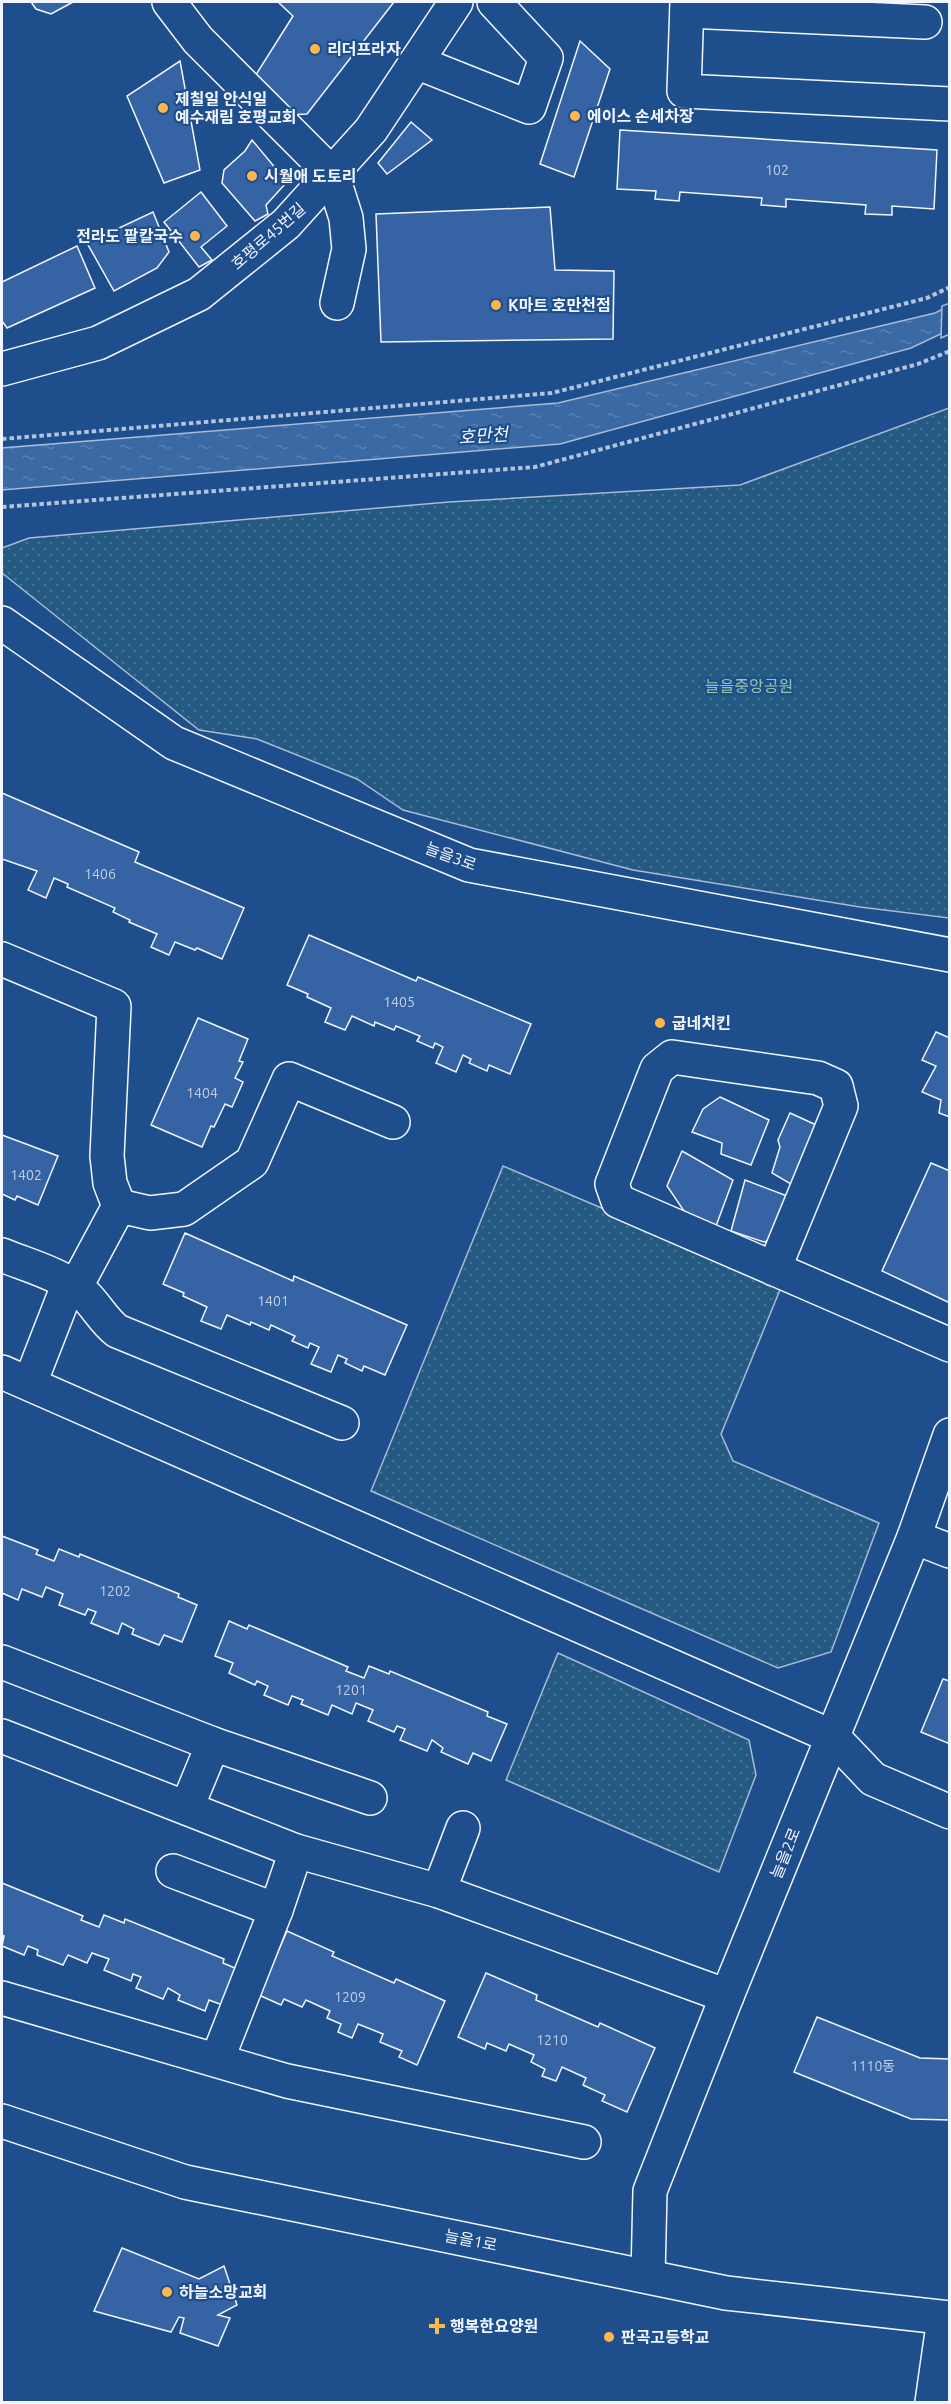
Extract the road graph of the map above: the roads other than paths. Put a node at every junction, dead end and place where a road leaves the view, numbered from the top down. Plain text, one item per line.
1 (169, 2) edge
2 (456, 2) edge
3 (494, 2) edge
4 (687, 6) edge
5 (925, 22) dead end
6 (416, 62) junction
7 (950, 104) edge
8 (332, 174) junction
9 (337, 303) dead end
10 (2, 369) edge
11 (2, 623) edge
12 (950, 955) edge
13 (2, 959) edge
14 (393, 1122) dead end
15 (119, 1206) junction
16 (2, 1255) edge
17 (774, 1269) junction
18 (69, 1283) junction
19 (950, 1345) edge
20 (16, 1377) edge
21 (342, 1423) dead end
22 (950, 1435) edge
23 (914, 1537) junction
24 (950, 1551) edge
25 (2, 1662) edge
26 (2, 1736) edge
27 (832, 1737) junction
28 (213, 1744) junction
29 (369, 1798) dead end
30 (187, 1807) junction
31 (950, 1812) edge
32 (463, 1828) dead end
33 (296, 1851) junction
34 (174, 1871) dead end
35 (439, 1891) junction
36 (276, 1910) junction
37 (727, 1996) junction
38 (2, 1998) edge
39 (217, 2060) junction
40 (2, 2121) edge
41 (584, 2142) dead end
42 (648, 2276) junction
43 (947, 2318) edge
44 (932, 2403) edge

1 - 8 street
2 - 6 street, 호평로45번길
3 - 6 street
4 - 5 street
4 - 7 street
6 - 8 street, 호평로45번길
8 - 9 street
8 - 10 street, 호평로45번길
11 - 12 street, 늘을3로
13 - 15 street
14 - 15 street
15 - 18 street
16 - 18 street
17 - 17 street
17 - 19 street
18 - 20 street
18 - 21 street
20 - 27 street
22 - 23 street, 늘을2로
23 - 24 street
23 - 27 street, 늘을2로
25 - 28 street
26 - 30 street
27 - 31 street
27 - 37 street, 늘을2로
28 - 29 street
28 - 30 street
30 - 33 street
32 - 35 street
33 - 35 street
33 - 36 street
34 - 36 street
35 - 37 street
36 - 39 street
37 - 42 street, 늘을2로
38 - 39 street
39 - 41 street
40 - 42 street, 늘을1로
42 - 43 street, 늘을1로
43 - 44 street

